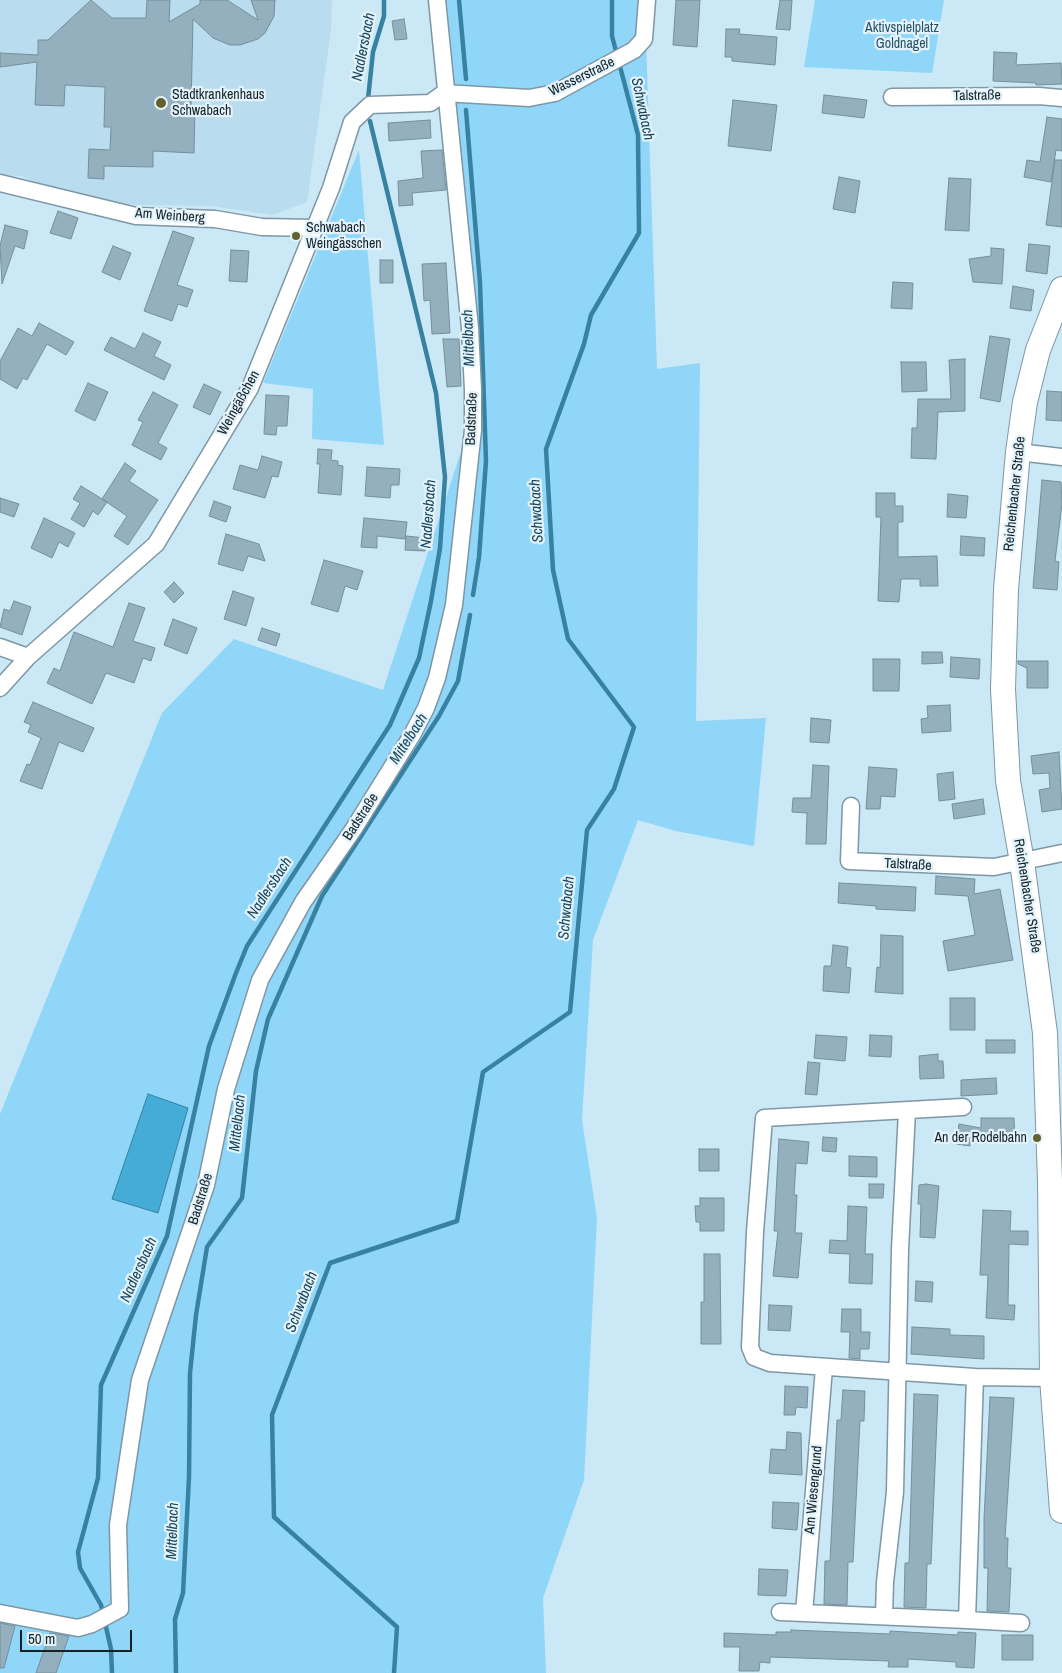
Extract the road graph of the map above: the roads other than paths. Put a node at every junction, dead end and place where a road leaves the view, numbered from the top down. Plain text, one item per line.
1 (436, 0) edge
2 (647, 0) edge
3 (444, 93) junction
4 (892, 97) dead end
5 (1062, 98) edge
6 (0, 182) edge
7 (314, 228) junction
8 (1062, 289) edge
9 (1018, 452) junction
10 (1062, 457) edge
11 (0, 648) edge
12 (28, 657) junction
13 (0, 688) edge
14 (851, 806) dead end
15 (1062, 853) edge
16 (1022, 862) junction
17 (963, 1107) dead end
18 (907, 1112) junction
19 (1056, 1182) edge
20 (824, 1368) junction
21 (897, 1372) junction
22 (975, 1377) junction
23 (1052, 1378) junction
24 (1062, 1511) edge
25 (780, 1612) dead end
26 (0, 1613) edge
27 (804, 1613) junction
28 (884, 1616) junction
29 (967, 1620) junction
30 (1021, 1623) dead end

1 - 3 street, Badstraße
2 - 3 street, Wasserstraße
3 - 7 street, Weingäßchen
3 - 26 street, Badstraße
4 - 5 street, Talstraße
6 - 7 street, Am Weinberg
7 - 12 street, Weingäßchen
8 - 9 main road, Reichenbacher Straße
9 - 10 street
9 - 16 main road, Reichenbacher Straße
11 - 12 street
12 - 13 street, Weingäßchen
14 - 16 street, Talstraße
15 - 16 street
16 - 19 main road, Reichenbacher Straße
17 - 18 street
18 - 20 street
18 - 21 street
19 - 23 main road, Reichenbacher Straße
20 - 21 street
20 - 27 street, Am Wiesengrund
21 - 22 street
21 - 28 street
22 - 23 street
22 - 29 street
23 - 24 main road, Reichenbacher Straße
25 - 27 street
27 - 28 street
28 - 29 street
29 - 30 street

